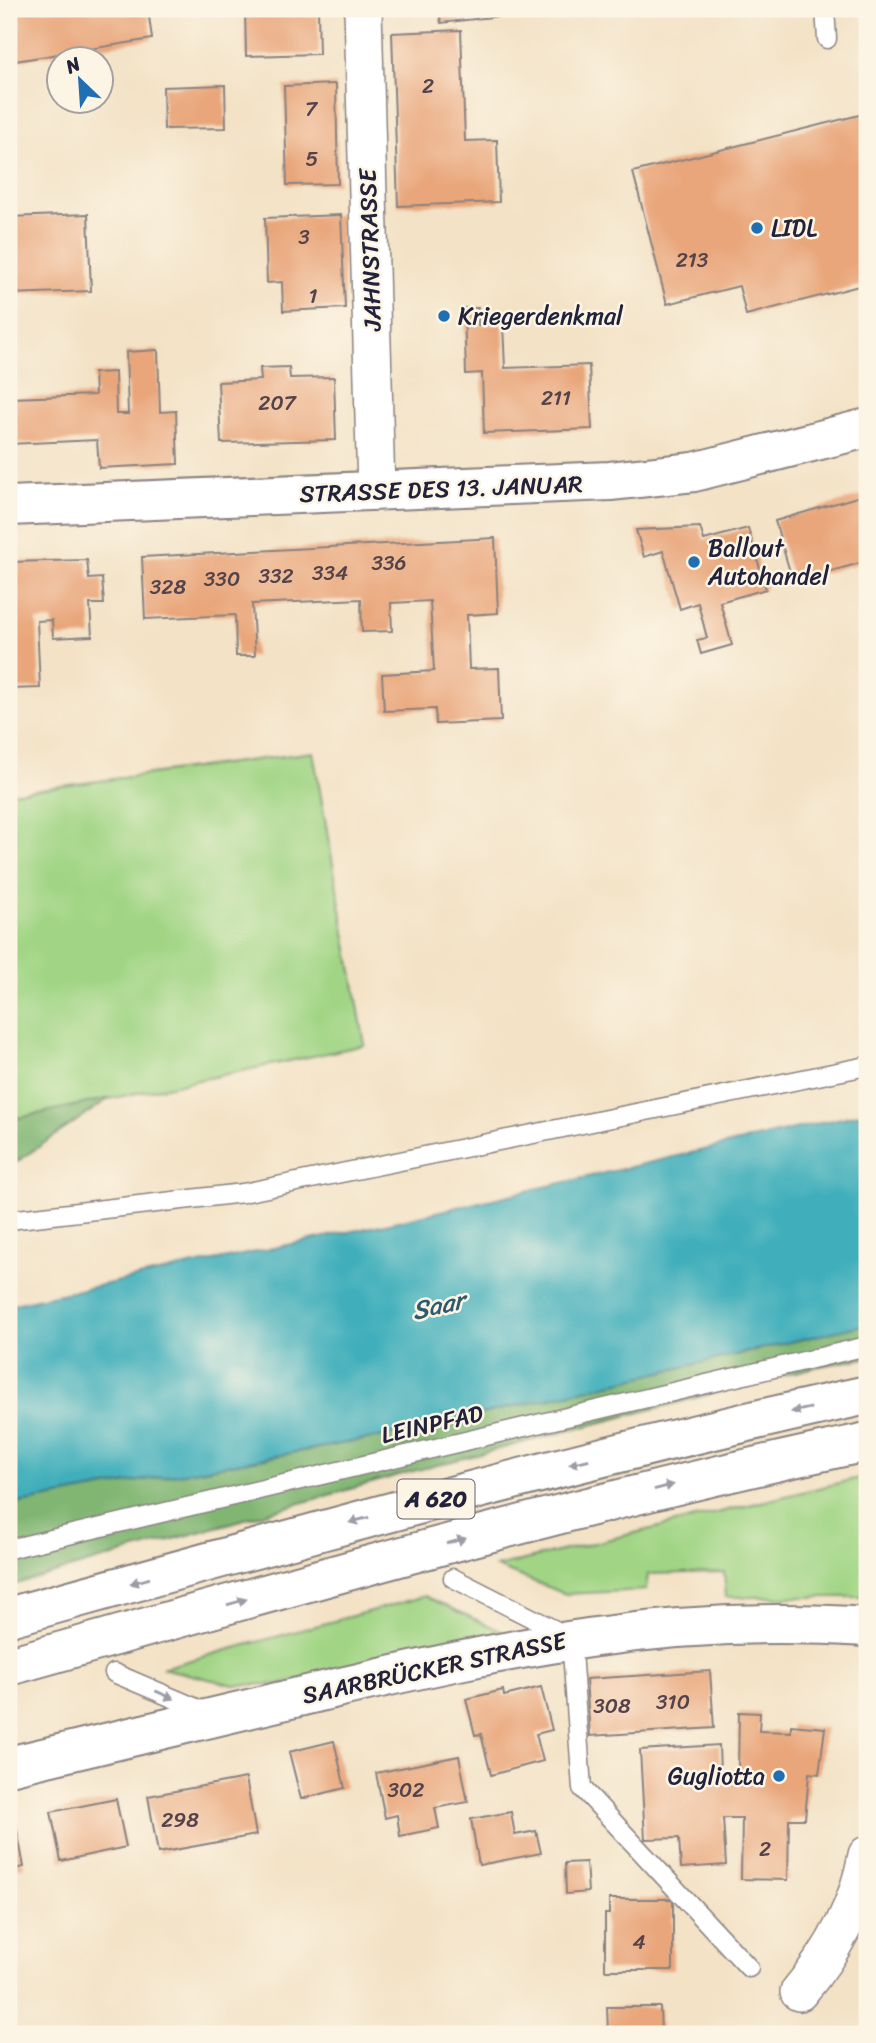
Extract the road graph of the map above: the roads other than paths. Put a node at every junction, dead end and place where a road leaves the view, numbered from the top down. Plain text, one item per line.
1 (363, 9) edge
2 (825, 9) edge
3 (827, 39) dead end
4 (867, 428) edge
5 (376, 491) junction
6 (9, 506) edge
7 (867, 1066) edge
8 (9, 1220) edge
9 (867, 1346) edge
10 (867, 1395) edge
11 (867, 1442) edge
12 (9, 1549) edge
13 (453, 1578) dead end
14 (9, 1617) edge
15 (867, 1627) edge
16 (571, 1638) junction
17 (9, 1666) edge
18 (114, 1673) dead end
19 (215, 1717) junction
20 (9, 1766) edge
21 (865, 1877) edge
22 (749, 1968) dead end
23 (799, 1992) dead end

1 - 5 street, JAHNSTRASSE
2 - 3 lane
4 - 5 main road, STRASSE DES 13. JANUAR
5 - 6 main road, STRASSE DES 13. JANUAR
7 - 8 lane
9 - 12 lane, LEINPFAD
10 -> 14 main road, A 620
17 -> 11 main road, A 620
13 - 16 lane
15 - 16 main road, SAARBRÜCKER STRASSE
16 - 19 main road, SAARBRÜCKER STRASSE
16 - 22 lane
18 -> 19 lane
19 - 20 main road, SAARBRÜCKER STRASSE
21 - 23 street

